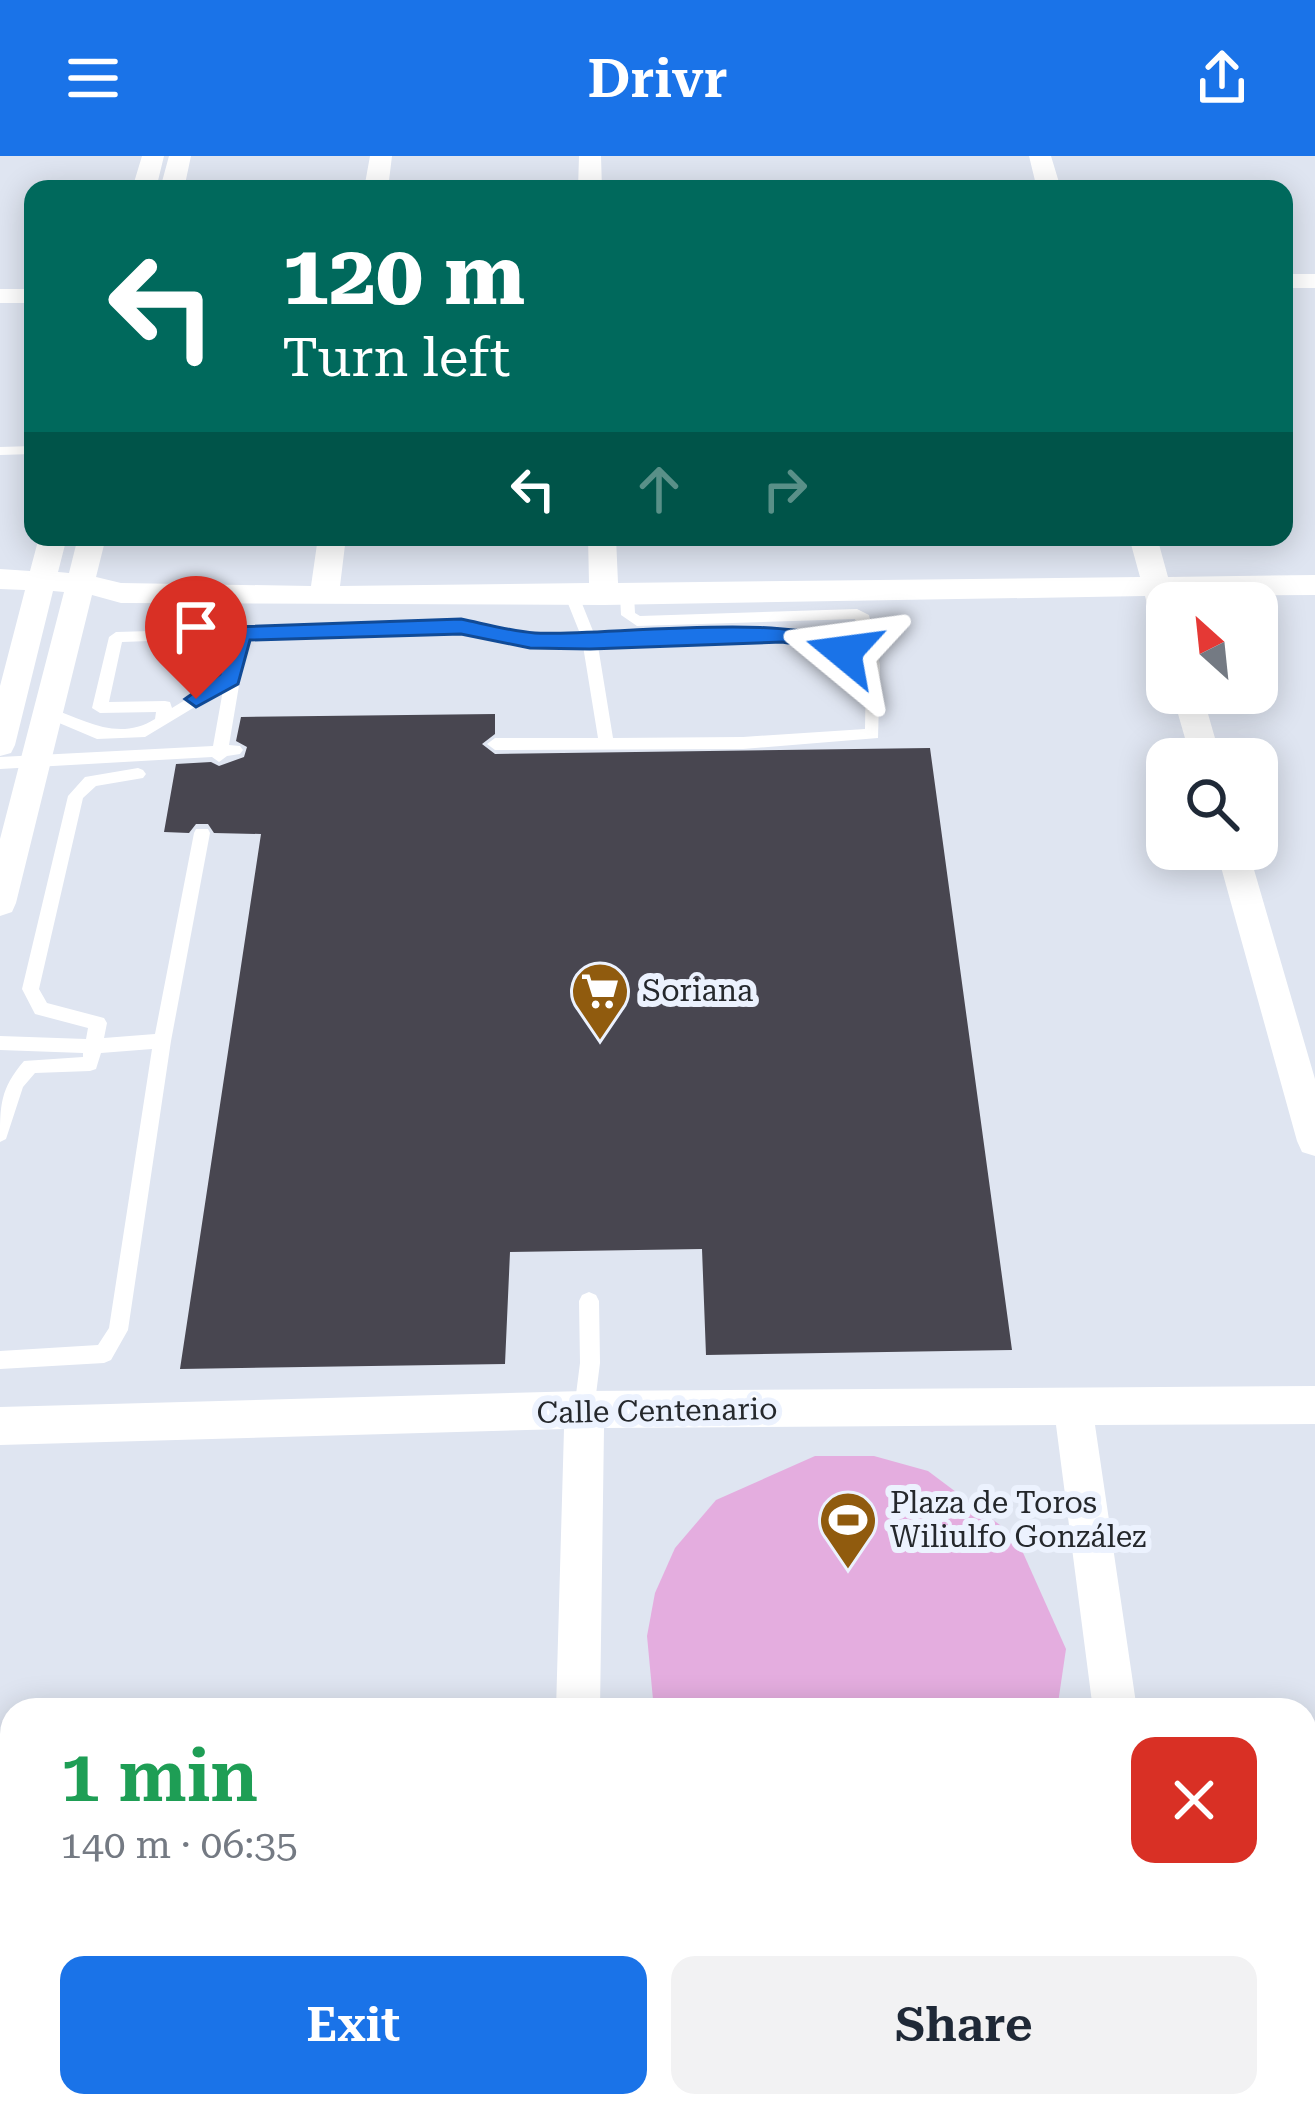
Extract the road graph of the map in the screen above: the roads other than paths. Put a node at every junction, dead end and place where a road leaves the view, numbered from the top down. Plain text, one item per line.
1 (51, 546) edge
2 (90, 546) edge
3 (331, 546) edge
4 (604, 546) edge
5 (1145, 546) edge
6 (0, 579) edge
7 (1155, 582) edge
8 (1315, 585) edge
9 (1278, 586) edge
10 (1146, 589) edge
11 (40, 591) junction
12 (78, 594) junction
13 (616, 595) junction
14 (324, 596) junction
15 (572, 596) junction
16 (0, 603) edge
17 (241, 633) junction
18 (590, 641) junction
19 (873, 665) junction
20 (230, 679) junction
21 (50, 713) junction
22 (163, 713) junction
23 (145, 732) junction
24 (606, 743) junction
25 (0, 745) edge
26 (495, 745) dead end
27 (40, 758) junction
28 (0, 763) edge
29 (139, 766) junction
30 (202, 833) dead end
31 (1239, 870) edge
32 (0, 903) edge
33 (162, 1041) junction
34 (0, 1043) edge
35 (92, 1055) junction
36 (1307, 1080) edge
37 (0, 1134) edge
38 (1315, 1141) edge
39 (589, 1301) dead end
40 (0, 1360) edge
41 (1315, 1405) edge
42 (1073, 1407) junction
43 (584, 1410) junction
44 (0, 1426) edge
45 (578, 1698) edge
46 (1113, 1698) edge

1 - 11 street
2 - 12 street
3 - 14 street
4 - 13 street
5 - 7 street
6 - 11 street
8 - 9 street
10 - 13 street
11 - 12 street
11 - 16 street
11 - 25 street
12 - 14 street
12 - 21 street
13 - 15 street
13 - 19 lane
14 - 15 street
15 - 18 lane
17 - 18 lane
17 - 20 lane
17 - 22 lane
18 - 19 lane
18 - 24 lane
19 - 24 lane
20 - 22 lane
20 - 29 lane
21 - 23 lane
21 - 27 street
22 - 23 lane
23 - 29 lane
24 - 26 lane
27 - 28 lane
27 - 29 lane
27 - 32 street
29 - 35 lane
30 - 33 lane
31 - 36 street
33 - 35 lane
33 - 40 lane
34 - 35 lane
35 - 37 lane
36 - 38 street
39 - 43 lane
41 - 42 street, Calle Centenario
42 - 43 street, Calle Centenario
42 - 46 street
43 - 44 street, Calle Centenario
43 - 45 street

